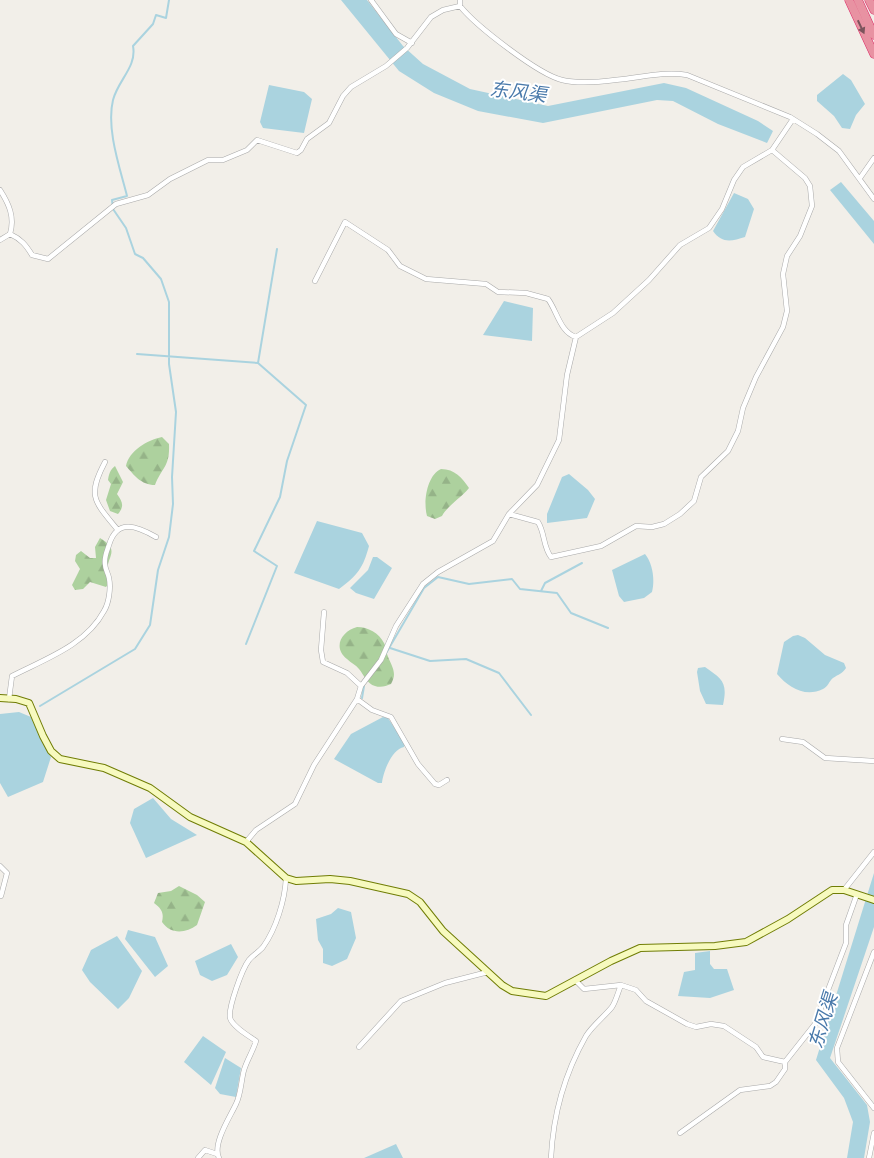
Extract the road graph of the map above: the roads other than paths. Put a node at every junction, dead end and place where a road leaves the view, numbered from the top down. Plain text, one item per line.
1 (371, 0) edge
2 (460, 0) edge
3 (849, 0) edge
4 (858, 0) edge
5 (869, 0) edge
6 (460, 6) junction
7 (874, 10) edge
8 (874, 35) edge
9 (412, 43) junction
10 (874, 54) edge
11 (793, 119) junction
12 (772, 150) junction
13 (874, 158) edge
14 (860, 178) junction
15 (0, 190) edge
16 (874, 199) edge
17 (10, 234) junction
18 (0, 240) edge
19 (315, 281) dead end
20 (576, 336) junction
21 (105, 462) dead end
22 (509, 514) junction
23 (117, 529) junction
24 (156, 537) dead end
25 (324, 612) dead end
26 (361, 686) junction
27 (0, 698) edge
28 (8, 699) junction
29 (356, 699) junction
30 (782, 738) dead end
31 (874, 761) edge
32 (447, 780) dead end
33 (246, 842) junction
34 (874, 852) edge
35 (0, 866) edge
36 (286, 878) junction
37 (844, 890) junction
38 (1, 896) edge
39 (861, 896) junction
40 (874, 900) edge
41 (874, 952) edge
42 (488, 972) junction
43 (576, 980) junction
44 (621, 985) junction
45 (359, 1047) dead end
46 (785, 1062) junction
47 (874, 1108) edge
48 (680, 1133) dead end
49 (874, 1133) edge
50 (218, 1156) edge
51 (198, 1158) edge
52 (551, 1158) edge
53 (869, 1158) edge

1 - 9 street
2 - 6 street
3 -> 10 highway
4 - 8 highway
5 - 7 highway
6 - 9 street
6 - 11 street
9 - 17 street
11 - 12 street
11 - 14 street
12 - 20 street
12 - 22 street
13 - 14 street
14 - 16 street
15 - 17 street
17 - 18 street
19 - 20 street
20 - 22 street
21 - 23 street
22 - 26 street
23 - 24 street
23 - 28 street
25 - 26 street
26 - 29 street
27 - 28 street
28 - 33 street
29 - 32 street
29 - 33 street
30 - 31 street
33 - 36 street
34 - 37 street
35 - 38 street
36 - 42 street
36 - 50 street
37 - 39 street
37 - 43 street
39 - 40 street
39 - 46 street
41 - 47 street
42 - 43 street
42 - 45 street
43 - 44 street
44 - 46 street
44 - 52 street
46 - 48 street
49 - 53 street
50 - 51 street

